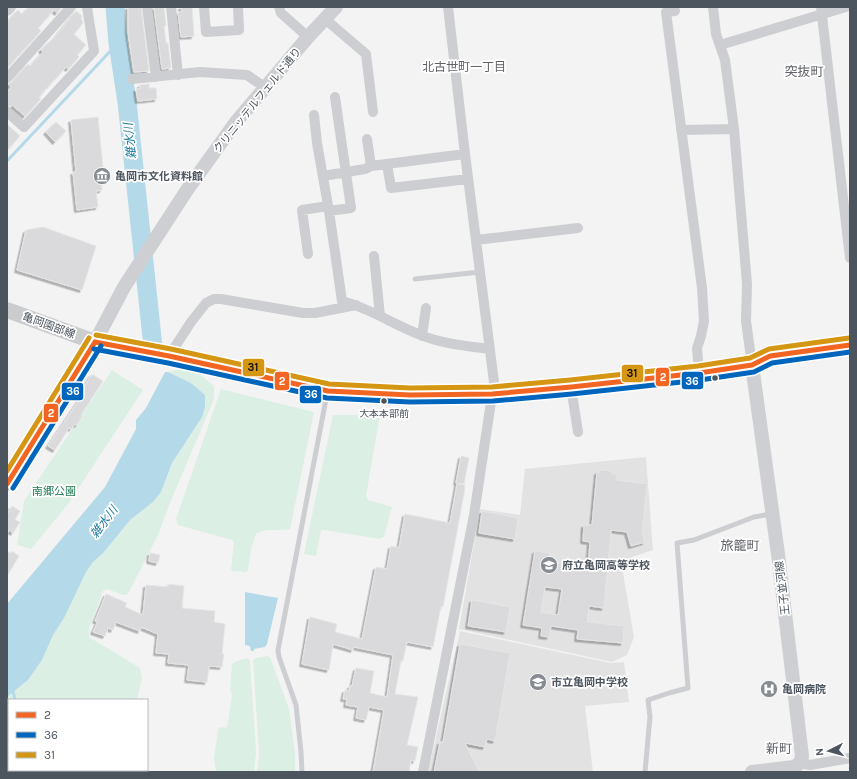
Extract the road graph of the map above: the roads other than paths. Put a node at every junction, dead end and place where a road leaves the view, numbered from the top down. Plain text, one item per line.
1 (11, 7) edge
2 (71, 7) edge
3 (87, 7) edge
4 (147, 7) edge
5 (171, 7) edge
6 (204, 7) edge
7 (238, 7) edge
8 (279, 7) edge
9 (336, 7) edge
10 (448, 7) edge
11 (713, 7) edge
12 (846, 7) edge
13 (7, 11) edge
14 (675, 11) dead end
15 (822, 11) edge
16 (325, 19) junction
17 (308, 37) junction
18 (720, 45) junction
19 (178, 74) junction
20 (156, 77) junction
21 (7, 78) edge
22 (132, 79) dead end
23 (266, 88) junction
24 (336, 97) dead end
25 (7, 112) edge
26 (373, 112) dead end
27 (314, 115) dead end
28 (734, 129) junction
29 (681, 130) junction
30 (367, 139) dead end
31 (465, 154) junction
32 (387, 164) junction
33 (370, 166) junction
34 (346, 172) junction
35 (323, 176) junction
36 (468, 179) junction
37 (328, 209) junction
38 (578, 228) dead end
39 (476, 240) junction
40 (308, 254) dead end
41 (374, 256) dead end
42 (850, 258) edge
43 (480, 272) junction
44 (415, 279) dead end
45 (358, 305) junction
46 (426, 308) dead end
47 (7, 310) edge
48 (380, 316) junction
49 (422, 336) junction
50 (95, 342) junction
51 (850, 345) edge
52 (490, 349) junction
53 (169, 356) junction
54 (752, 365) junction
55 (699, 374) junction
56 (571, 387) junction
57 (328, 391) junction
58 (492, 394) junction
59 (578, 432) dead end
60 (7, 484) edge
61 (772, 514) junction
62 (850, 758) edge
63 (804, 767) edge
64 (302, 772) edge
65 (424, 772) edge
66 (645, 772) edge
67 (752, 772) edge

1 - 13 street
2 - 21 street
3 - 25 street
4 - 20 street
5 - 19 street
6 - 7 street
8 - 17 street
9 - 16 street, クリニッテルフェルド通り
10 - 31 street
11 - 18 street
12 - 15 street
14 - 29 street
15 - 18 street
15 - 42 street
16 - 17 street, クリニッテルフェルド通り
16 - 26 street
17 - 23 street, クリニッテルフェルド通り
18 - 28 street
19 - 20 street
19 - 23 street
20 - 22 street
23 - 50 street, クリニッテルフェルド通り
24 - 34 street
27 - 35 street
28 - 29 street
28 - 54 street
29 - 55 street
30 - 33 street
31 - 32 street
31 - 36 street
32 - 33 street
32 - 36 street
33 - 34 street
34 - 35 street
34 - 37 street
35 - 37 street
36 - 39 street
37 - 40 street
37 - 45 street
38 - 39 street
39 - 43 street
41 - 48 street
43 - 44 lane
43 - 52 street
45 - 48 street
45 - 53 street
46 - 49 street
47 - 50 main road, 亀岡園部線
48 - 49 street
49 - 52 street
50 - 53 main road, 亀岡園部線
50 - 60 street, クリニッテルフェルド通り
51 - 54 main road, 亀岡園部線
52 - 58 street
53 - 57 main road, 亀岡園部線
54 - 55 main road, 亀岡園部線
54 - 61 street, 王子並河線
55 - 56 main road, 亀岡園部線
56 - 58 main road, 亀岡園部線
56 - 59 street
57 - 58 main road, 亀岡園部線
57 - 64 lane
58 - 65 street
61 - 63 street, 王子並河線
61 - 66 lane
62 - 63 street
63 - 67 street

